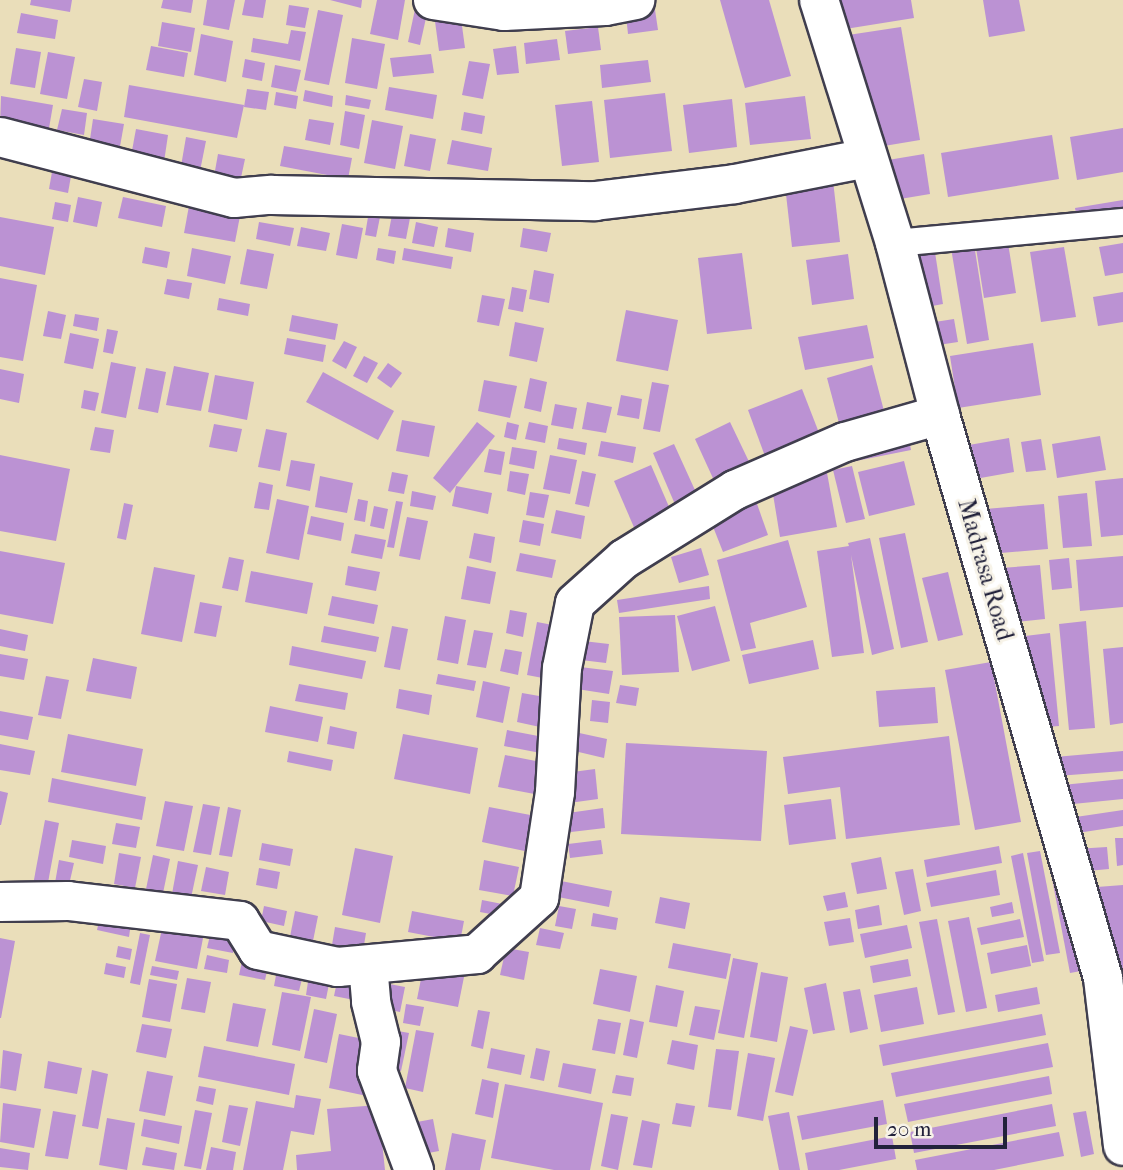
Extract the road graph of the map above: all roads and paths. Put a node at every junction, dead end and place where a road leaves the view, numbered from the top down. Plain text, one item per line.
1 (433, 0) edge
2 (635, 0) edge
3 (819, 0) edge
4 (0, 137) edge
5 (867, 159) junction
6 (1123, 222) edge
7 (895, 243) junction
8 (940, 415) junction
9 (0, 902) edge
10 (368, 965) junction
11 (1123, 1146) edge
12 (414, 1170) edge

1 - 2 street
3 - 5 street, Madrasa Road
4 - 5 street
5 - 7 street, Madrasa Road
6 - 7 lane
7 - 8 street, Madrasa Road
8 - 10 street
8 - 11 street, Madrasa Road
9 - 10 street
10 - 12 street

